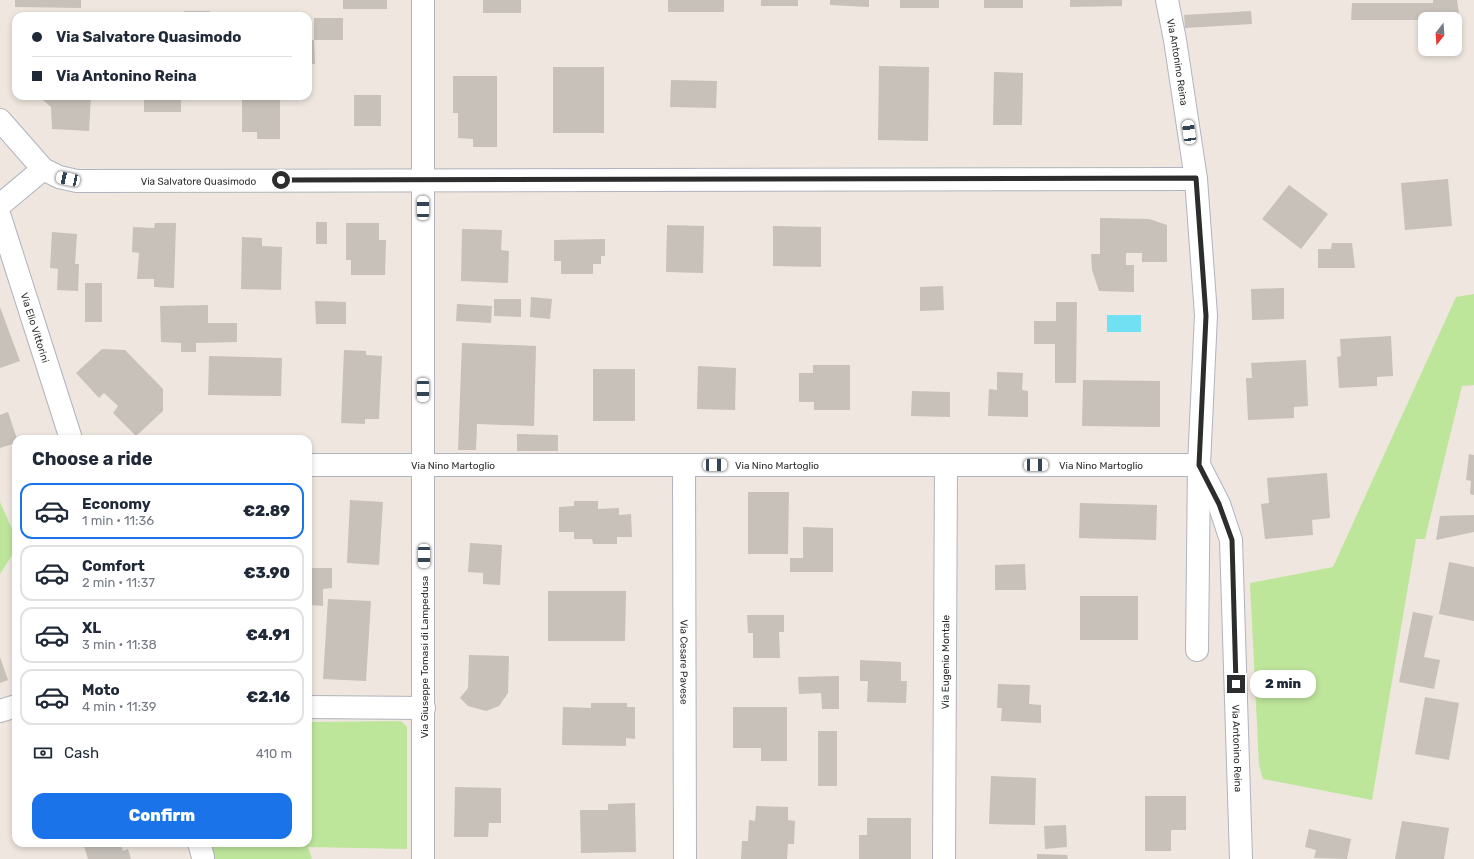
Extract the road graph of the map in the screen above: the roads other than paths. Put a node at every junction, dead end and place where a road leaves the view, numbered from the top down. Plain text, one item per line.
1 (422, 0) edge
2 (1167, 0) edge
3 (0, 120) edge
4 (43, 169) junction
5 (1196, 178) junction
6 (423, 179) junction
7 (0, 206) edge
8 (0, 217) edge
9 (70, 435) edge
10 (312, 465) edge
11 (423, 465) junction
12 (684, 465) junction
13 (946, 465) junction
14 (1199, 465) junction
15 (1197, 650) dead end
16 (12, 707) edge
17 (312, 707) edge
18 (424, 708) junction
19 (0, 711) edge
20 (423, 859) edge
21 (684, 859) edge
22 (944, 859) edge
23 (1241, 859) edge

1 - 6 street, Via Giuseppe Tomasi di Lampedusa
2 - 5 street, Via Antonino Reina
3 - 4 street
4 - 6 street, Via Salvatore Quasimodo
4 - 7 street
5 - 6 street, Via Salvatore Quasimodo
5 - 14 street, Via Antonino Reina
6 - 11 street, Via Giuseppe Tomasi di Lampedusa
8 - 9 street, Via Elio Vittorini
10 - 11 street, Via Nino Martoglio
11 - 12 street, Via Nino Martoglio
11 - 18 street, Via Giuseppe Tomasi di Lampedusa
12 - 13 street, Via Nino Martoglio
12 - 21 street, Via Cesare Pavese
13 - 14 street, Via Nino Martoglio
13 - 22 street, Via Eugenio Montale
14 - 15 street
14 - 23 street, Via Antonino Reina
16 - 19 street
17 - 18 street
18 - 20 street, Via Giuseppe Tomasi di Lampedusa

